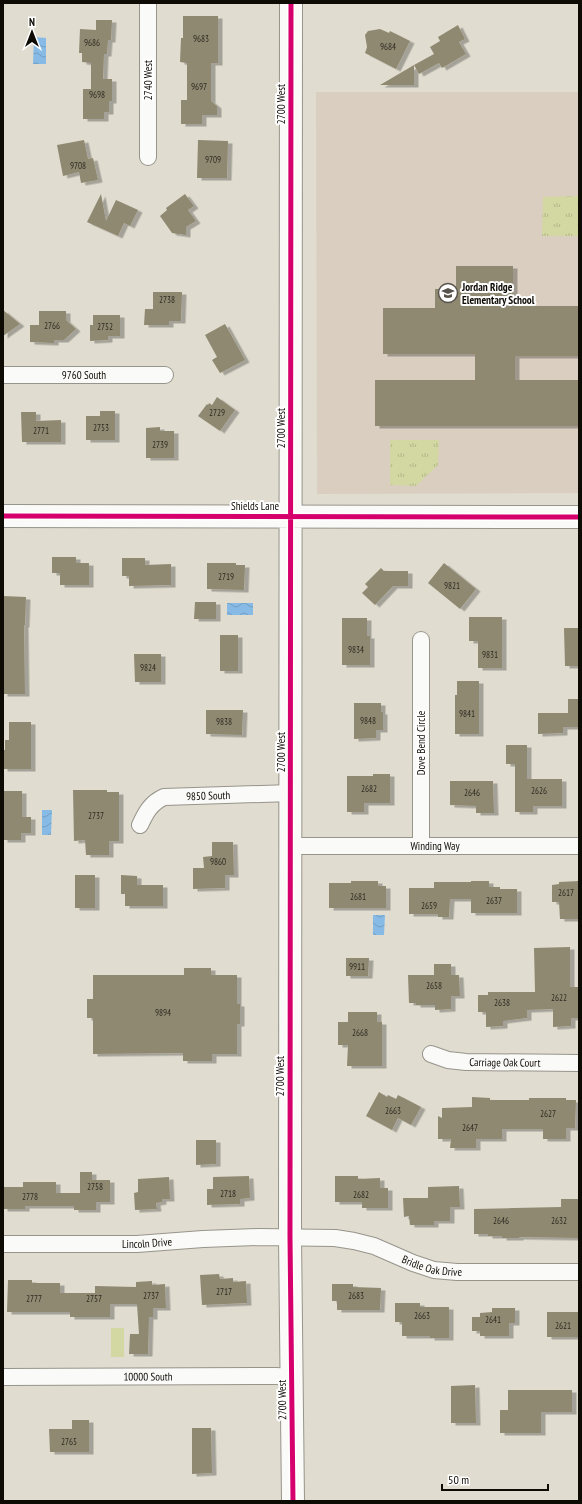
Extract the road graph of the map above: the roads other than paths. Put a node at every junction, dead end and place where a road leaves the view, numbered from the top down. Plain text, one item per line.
1 (148, 3) edge
2 (291, 3) edge
3 (148, 157) dead end
4 (3, 375) edge
5 (165, 375) dead end
6 (3, 516) edge
7 (291, 516) junction
8 (579, 517) edge
9 (421, 640) dead end
10 (291, 793) junction
11 (140, 825) dead end
12 (291, 846) junction
13 (421, 846) junction
14 (579, 846) edge
15 (431, 1054) dead end
16 (579, 1063) edge
17 (290, 1237) junction
18 (3, 1244) edge
19 (579, 1272) edge
20 (3, 1377) edge
21 (292, 1377) junction
22 (293, 1501) edge

1 - 3 street, 2740 West
2 - 7 main road, 2700 West
4 - 5 street, 9760 South
6 - 7 main road, Shields Lane
7 - 8 main road, Shields Lane
7 - 10 main road, 2700 West
9 - 13 street, Dove Bend Circle
10 - 11 street, 9850 South
10 - 12 main road, 2700 West
12 - 13 street, Winding Way
12 - 17 main road, 2700 West
13 - 14 street, Winding Way
15 - 16 street, Carriage Oak Court
17 - 18 street, Lincoln Drive
17 - 19 street, Bridle Oak Drive
17 - 21 main road, 2700 West
20 - 21 street, 10000 South
21 - 22 main road, 2700 West

